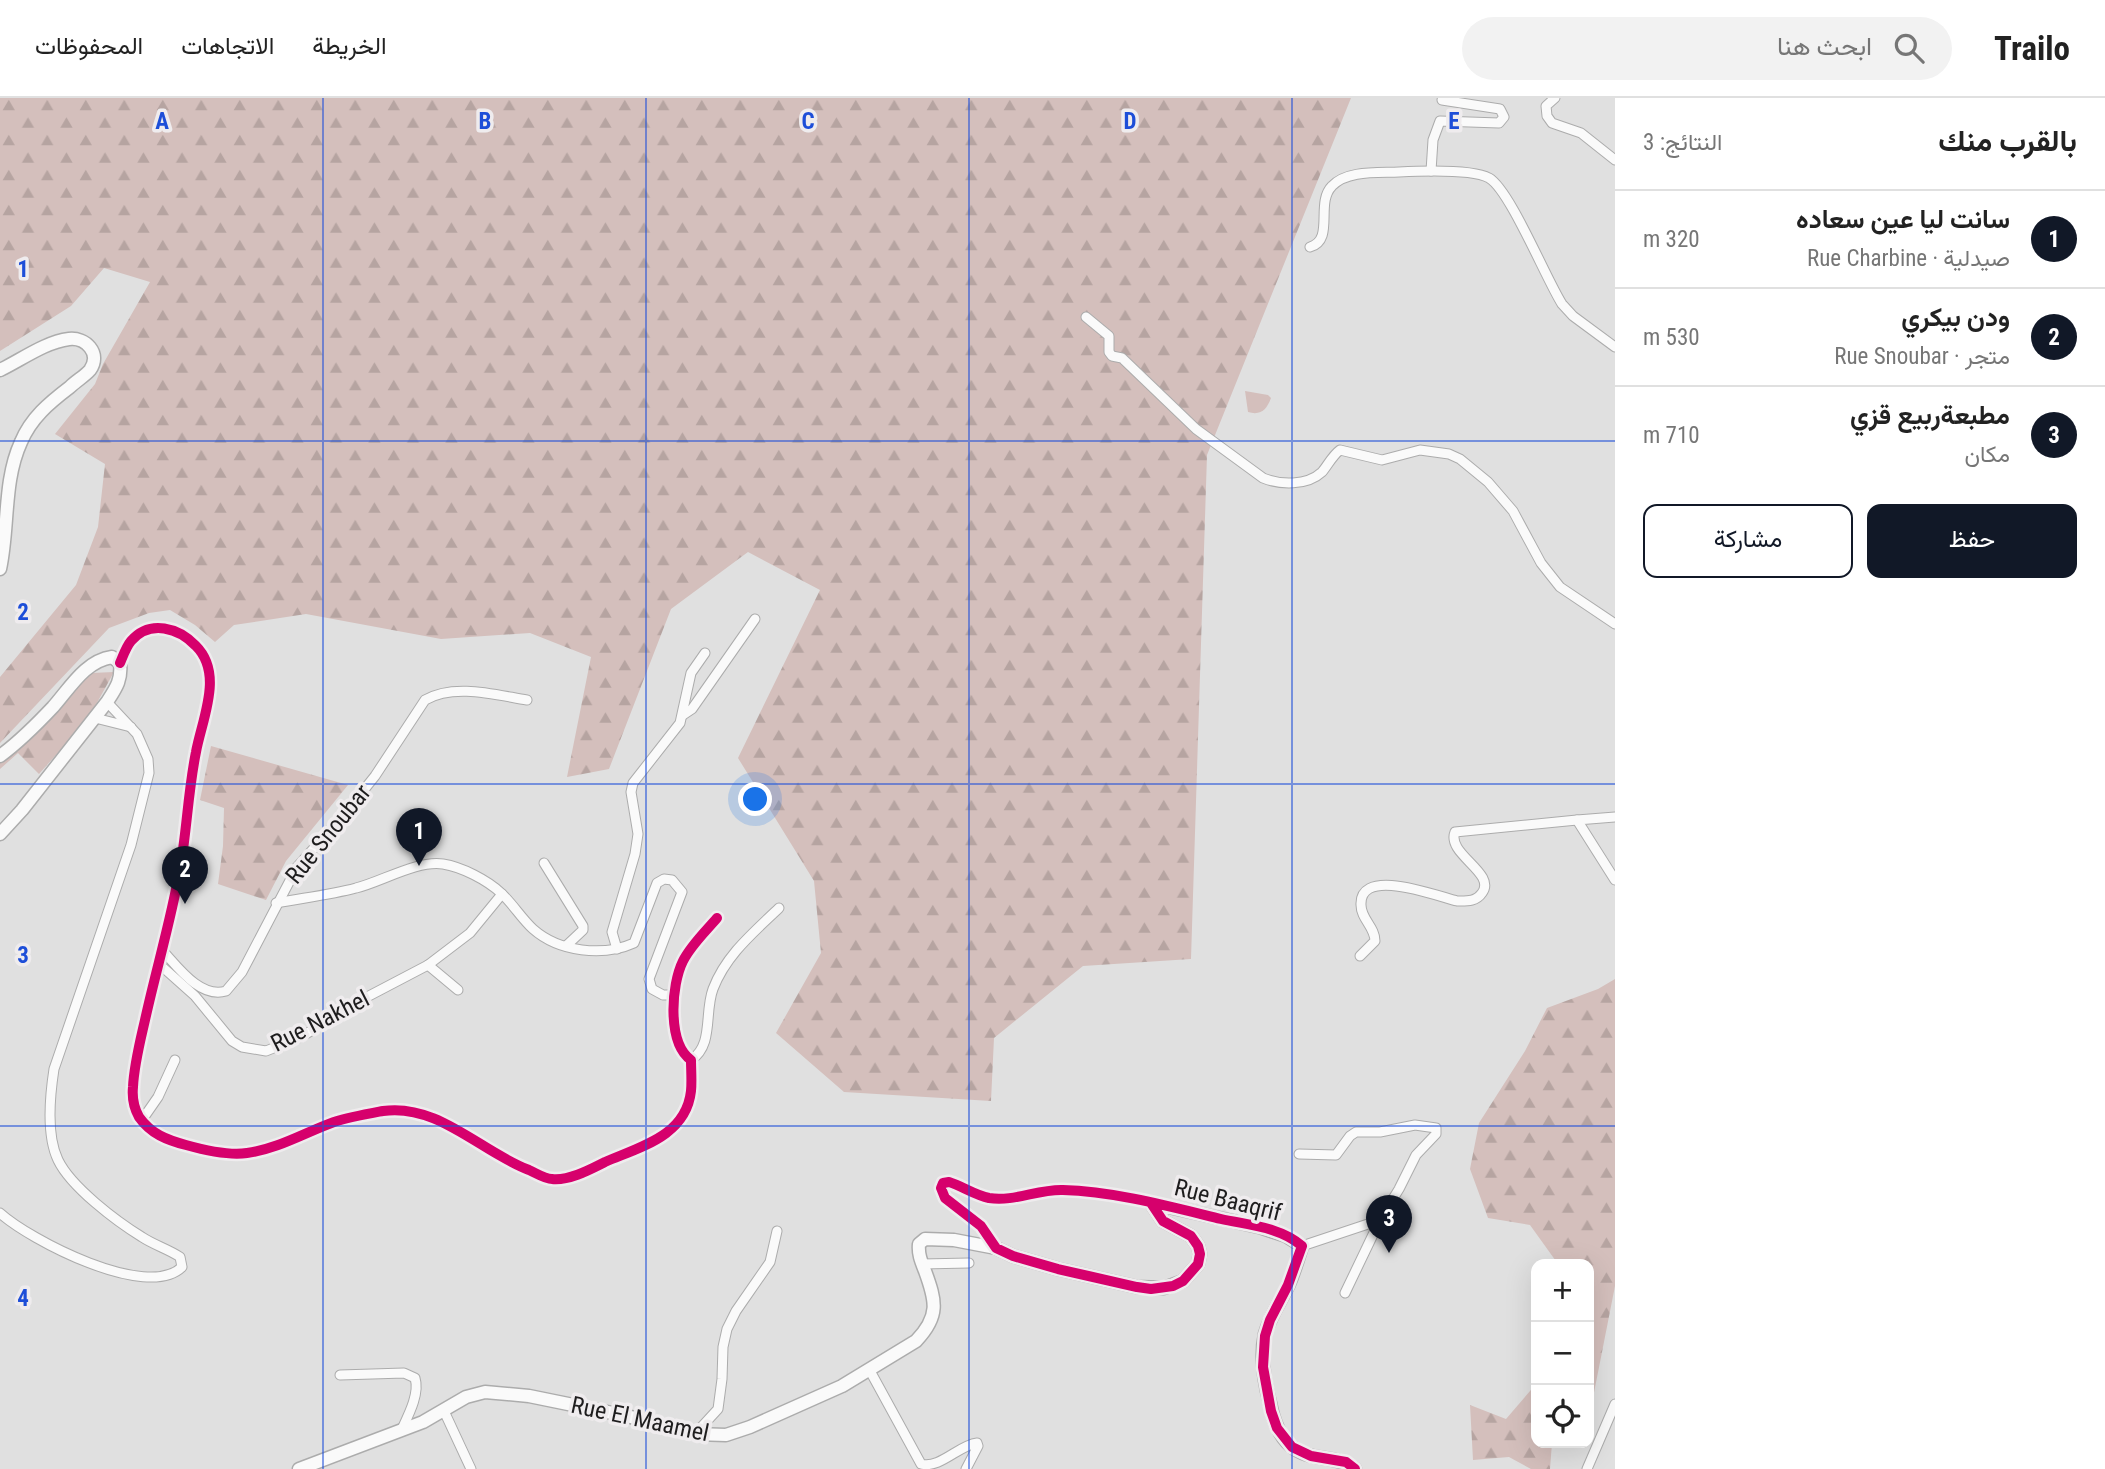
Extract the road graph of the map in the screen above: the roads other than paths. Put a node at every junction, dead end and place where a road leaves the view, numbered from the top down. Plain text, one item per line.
1 (1555, 98) edge
2 (1442, 100) dead end
3 (1615, 160) edge
4 (1431, 171) junction
5 (1310, 247) dead end
6 (1086, 317) dead end
7 (1615, 347) edge
8 (0, 370) edge
9 (0, 569) edge
10 (755, 619) dead end
11 (1615, 624) edge
12 (705, 653) dead end
13 (120, 663) junction
14 (527, 701) dead end
15 (107, 702) junction
16 (683, 715) junction
17 (95, 718) junction
18 (132, 728) junction
19 (0, 756) edge
20 (1615, 817) edge
21 (1577, 820) junction
22 (0, 834) edge
23 (544, 863) dead end
24 (1615, 880) edge
25 (502, 894) junction
26 (276, 903) junction
27 (779, 908) dead end
28 (717, 918) dead end
29 (566, 946) junction
30 (617, 949) junction
31 (162, 950) junction
32 (1360, 956) dead end
33 (158, 963) junction
34 (428, 965) junction
35 (458, 989) dead end
36 (674, 996) junction
37 (175, 1060) dead end
38 (691, 1060) junction
39 (142, 1121) junction
40 (1299, 1154) dead end
41 (1151, 1203) junction
42 (0, 1213) edge
43 (1380, 1220) junction
44 (777, 1231) dead end
45 (1302, 1245) junction
46 (996, 1248) junction
47 (969, 1263) dead end
48 (922, 1264) junction
49 (1345, 1293) dead end
50 (869, 1369) junction
51 (341, 1376) dead end
52 (1615, 1404) edge
53 (444, 1412) junction
54 (401, 1431) junction
55 (695, 1434) junction
56 (299, 1469) edge
57 (471, 1469) edge
58 (966, 1469) edge
59 (1355, 1469) edge
60 (1587, 1469) edge

1 - 3 street
2 - 4 street
4 - 5 street
4 - 7 street
6 - 11 street
8 - 9 street
10 - 16 street
12 - 16 street
13 - 15 street
13 - 19 street
13 - 31 street
14 - 26 street, Rue Snoubar
15 - 17 street
15 - 18 street
16 - 30 street
17 - 18 street
17 - 22 street
18 - 42 street
20 - 21 street
21 - 24 street
21 - 32 street
23 - 29 street
25 - 26 street
25 - 29 street
25 - 34 street, Rue Nakhel
26 - 31 street, Rue Snoubar
27 - 38 street
28 - 36 street
29 - 30 street
30 - 36 street
31 - 33 street
33 - 34 street, Rue Nakhel
33 - 39 street
34 - 35 street
36 - 38 street
37 - 39 street
38 - 39 street
40 - 43 street
41 - 45 street, Rue Baaqrif
41 - 46 street
41 - 46 street
43 - 45 street
43 - 49 street
44 - 55 street
45 - 59 street, Rue Baaqrif
46 - 48 street
47 - 48 street
48 - 50 street, Rue El Maamel
50 - 55 street, Rue El Maamel
50 - 58 street
51 - 54 street
52 - 60 street
53 - 54 street, Rue El Maamel
53 - 55 street, Rue El Maamel
53 - 57 street
54 - 56 street, Rue El Maamel

